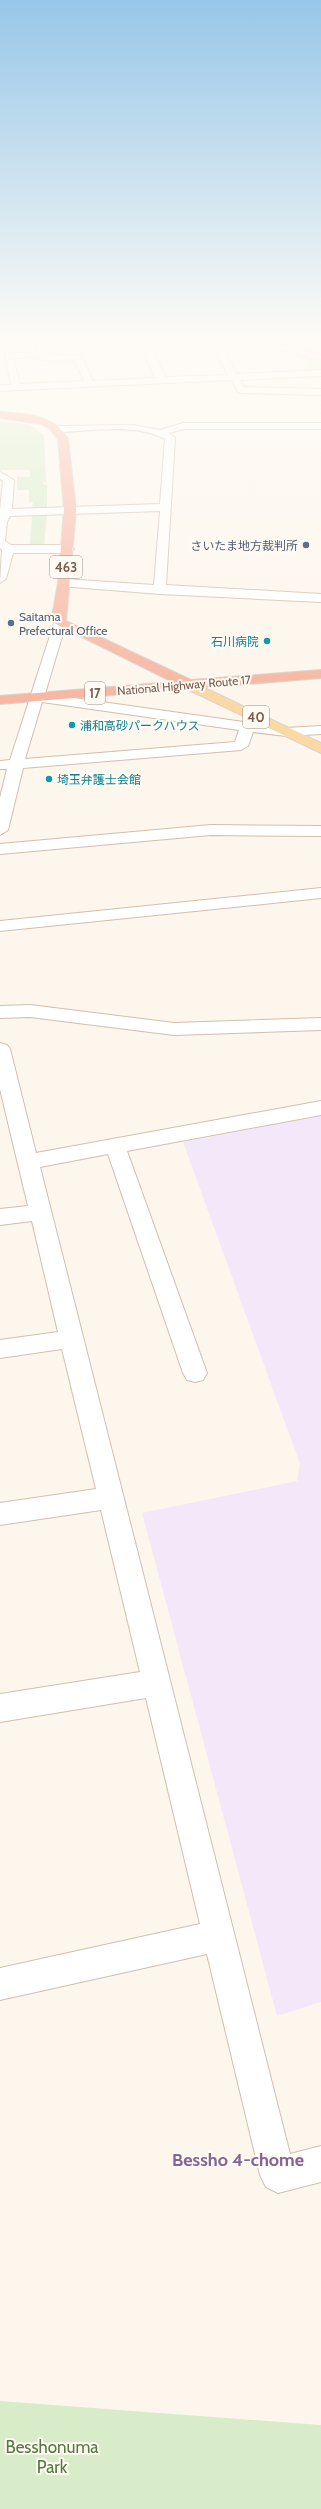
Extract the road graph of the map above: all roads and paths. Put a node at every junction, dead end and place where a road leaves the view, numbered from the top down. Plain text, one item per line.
1 (65, 458) edge
2 (169, 458) edge
3 (0, 475) edge
4 (167, 507) junction
5 (70, 510) junction
6 (3, 513) edge
7 (2, 544) edge
8 (68, 549) junction
9 (0, 579) edge
10 (64, 583) junction
11 (160, 590) junction
12 (321, 598) edge
13 (60, 623) junction
14 (321, 674) edge
15 (190, 684) junction
16 (38, 697) junction
17 (0, 700) edge
18 (247, 726) junction
19 (321, 730) edge
20 (286, 732) junction
21 (321, 749) edge
22 (16, 764) junction
23 (0, 765) edge
24 (0, 830) edge
25 (321, 831) edge
26 (0, 848) edge
27 (321, 893) edge
28 (0, 926) edge
29 (0, 1012) edge
30 (321, 1024) edge
31 (0, 1049) edge
32 (7, 1108) edge
33 (321, 1108) edge
34 (115, 1146) junction
35 (28, 1162) junction
36 (41, 1212) junction
37 (0, 1217) edge
38 (72, 1339) junction
39 (0, 1349) edge
40 (195, 1373) dead end
41 (111, 1498) junction
42 (0, 1514) edge
43 (157, 1683) junction
44 (0, 1708) edge
45 (220, 1936) junction
46 (0, 1984) edge
47 (321, 2164) edge

1 - 5 highway, 463
2 - 4 street
3 - 6 street
4 - 5 street
4 - 11 street
5 - 6 street
5 - 8 highway, 463
6 - 7 street
7 - 8 street
7 - 9 street
8 - 10 highway, 463
10 - 11 street
10 - 13 highway, 463
11 - 12 street
13 - 15 highway
13 - 16 street
14 - 15 highway, National Highway Route 17 / 17
15 - 16 highway, National Highway Route 17 / 17
15 - 20 main road, 40
16 - 17 highway, National Highway Route 17 / 17
16 - 18 street
16 - 22 street
18 - 20 street
18 - 22 street
19 - 20 street
20 - 21 main road, 40
22 - 23 street
22 - 24 street
25 - 26 street
27 - 28 street
29 - 30 street
31 - 32 street
32 - 35 street
33 - 34 street
34 - 35 street
34 - 40 street
35 - 36 street
36 - 37 street
36 - 38 street
38 - 39 street
38 - 41 street
41 - 42 street
41 - 43 street
43 - 44 street
43 - 45 street
45 - 46 street
45 - 47 street

